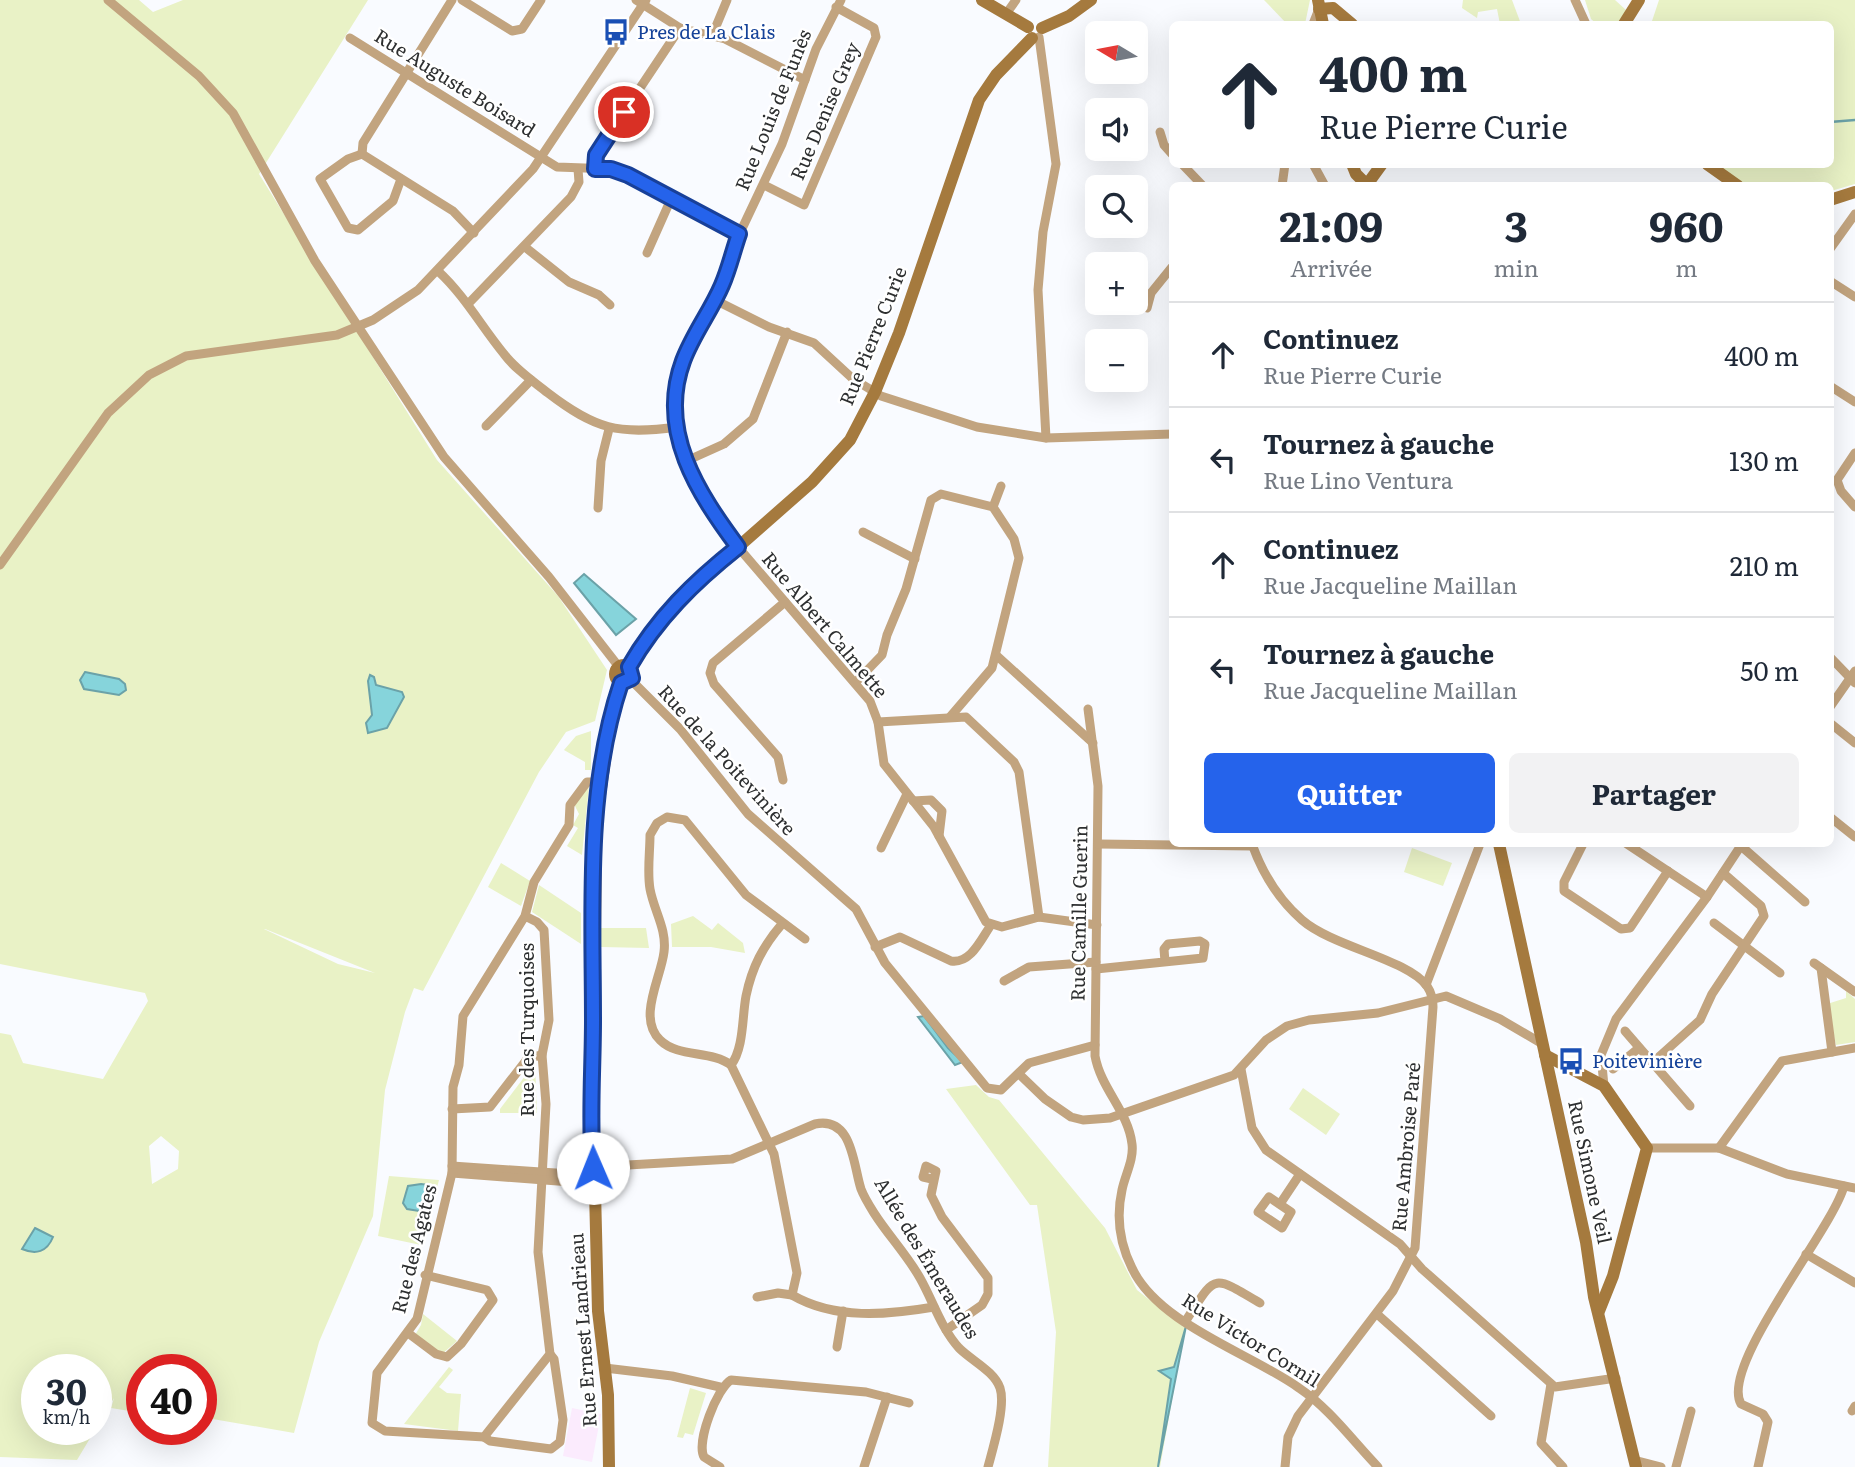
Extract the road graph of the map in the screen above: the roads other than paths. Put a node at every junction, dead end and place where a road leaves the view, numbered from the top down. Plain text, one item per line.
1 (108, 0) edge
2 (452, 0) edge
3 (462, 0) edge
4 (541, 0) edge
5 (727, 0) edge
6 (982, 0) edge
7 (1016, 0) edge
8 (1090, 0) edge
9 (1576, 0) edge
10 (1639, 0) edge
11 (1646, 0) edge
12 (642, 2) edge
13 (838, 4) edge
14 (1318, 4) edge
15 (1006, 14) junction
16 (1314, 21) edge
17 (1322, 21) edge
18 (1348, 21) edge
19 (1585, 21) edge
20 (1626, 21) edge
21 (1636, 21) edge
22 (680, 28) junction
23 (1035, 32) junction
24 (712, 36) junction
25 (350, 38) dead end
26 (406, 73) junction
27 (806, 80) junction
28 (1160, 132) dead end
29 (1169, 151) edge
30 (362, 154) junction
31 (541, 157) junction
32 (1186, 168) edge
33 (1379, 168) edge
34 (1713, 168) edge
35 (578, 169) junction
36 (595, 169) junction
37 (401, 179) junction
38 (1199, 182) edge
39 (1368, 182) edge
40 (1732, 182) edge
41 (764, 185) junction
42 (1855, 192) edge
43 (671, 199) junction
44 (1834, 199) edge
45 (1855, 214) edge
46 (474, 233) junction
47 (739, 234) junction
48 (1834, 243) edge
49 (525, 247) junction
50 (647, 253) dead end
51 (438, 271) junction
52 (1169, 271) edge
53 (1834, 284) edge
54 (1855, 297) edge
55 (715, 300) junction
56 (469, 303) junction
57 (1148, 304) edge
58 (610, 305) dead end
59 (358, 328) junction
60 (788, 332) junction
61 (531, 380) junction
62 (1834, 389) edge
63 (875, 392) junction
64 (1855, 402) edge
65 (486, 426) dead end
66 (677, 427) junction
67 (609, 429) junction
68 (1169, 434) edge
69 (1046, 438) junction
70 (1855, 453) edge
71 (684, 462) junction
72 (1001, 486) dead end
73 (993, 507) junction
74 (1855, 507) edge
75 (598, 508) dead end
76 (863, 532) dead end
77 (738, 547) junction
78 (915, 559) junction
79 (0, 565) edge
80 (785, 602) junction
81 (996, 655) junction
82 (1834, 660) edge
83 (625, 674) junction
84 (1853, 677) edge
85 (855, 683) junction
86 (1834, 702) edge
87 (1088, 709) dead end
88 (950, 717) junction
89 (878, 722) junction
90 (1834, 726) edge
91 (1093, 743) junction
92 (1855, 743) edge
93 (783, 780) dead end
94 (600, 782) junction
95 (910, 798) junction
96 (1834, 820) edge
97 (939, 836) junction
98 (1855, 837) edge
99 (1098, 844) junction
100 (1169, 844) edge
101 (1253, 847) edge
102 (1479, 847) edge
103 (1500, 847) edge
104 (1582, 847) edge
105 (1631, 847) edge
106 (1740, 847) edge
107 (1743, 847) edge
108 (881, 848) dead end
109 (1668, 872) junction
110 (1723, 873) junction
111 (1707, 897) junction
112 (1805, 902) dead end
113 (524, 916) junction
114 (1039, 917) junction
115 (1714, 923) dead end
116 (782, 924) junction
117 (991, 925) junction
118 (1097, 925) junction
119 (805, 939) dead end
120 (1745, 946) junction
121 (875, 947) junction
122 (1165, 962) junction
123 (1096, 965) junction
124 (1780, 972) dead end
125 (1004, 981) dead end
126 (1426, 985) junction
127 (1855, 992) edge
128 (1432, 998) junction
129 (1625, 1031) dead end
130 (1095, 1045) junction
131 (1639, 1048) junction
132 (1855, 1048) edge
133 (1543, 1049) junction
134 (1832, 1052) junction
135 (542, 1055) junction
136 (1600, 1063) junction
137 (1652, 1063) junction
138 (731, 1065) junction
139 (1241, 1069) junction
140 (1613, 1069) dead end
141 (1019, 1074) junction
142 (1586, 1074) junction
143 (1604, 1086) junction
144 (1690, 1106) dead end
145 (453, 1109) junction
146 (1121, 1112) junction
147 (770, 1144) junction
148 (1647, 1148) junction
149 (1719, 1148) junction
150 (452, 1169) junction
151 (1300, 1174) junction
152 (587, 1175) junction
153 (605, 1175) junction
154 (544, 1176) junction
155 (932, 1179) dead end
156 (1844, 1186) junction
157 (1855, 1188) edge
158 (595, 1191) junction
159 (1280, 1204) dead end
160 (1806, 1254) junction
161 (1412, 1256) junction
162 (425, 1275) junction
163 (1592, 1283) junction
164 (1855, 1283) edge
165 (1608, 1287) junction
166 (792, 1295) junction
167 (757, 1297) dead end
168 (1260, 1303) dead end
169 (934, 1307) junction
170 (843, 1311) junction
171 (1599, 1311) junction
172 (1377, 1314) junction
173 (1185, 1322) junction
174 (946, 1330) junction
175 (408, 1333) junction
176 (837, 1347) dead end
177 (550, 1354) junction
178 (605, 1368) junction
179 (1616, 1378) junction
180 (1551, 1384) junction
181 (720, 1387) junction
182 (887, 1397) junction
183 (1312, 1398) junction
184 (909, 1403) dead end
185 (1691, 1411) dead end
186 (1492, 1416) dead end
187 (484, 1437) junction
188 (1635, 1464) edge
189 (609, 1467) edge
190 (720, 1467) edge
191 (864, 1467) edge
192 (988, 1467) edge
193 (1285, 1467) edge
194 (1378, 1467) edge
195 (1563, 1467) edge
196 (1661, 1467) edge
197 (1676, 1467) edge
198 (1758, 1467) edge

1 - 59 street, Rue de la Poitevinière
2 - 26 street
3 - 4 street
5 - 24 street
6 - 15 street
7 - 15 street
8 - 23 street, Rue Pierre Curie
9 - 19 street
10 - 20 street
11 - 21 street
12 - 22 street
12 - 31 street
13 - 27 street, Rue Louis de Funès
13 - 41 street, Rue Denise Grey
14 - 16 street
14 - 17 street
14 - 18 street
15 - 23 street
22 - 24 street
22 - 36 street
23 - 63 street, Rue Pierre Curie
23 - 69 street
24 - 27 street
25 - 26 street, Rue Auguste Boisard
26 - 30 street
26 - 31 street, Rue Auguste Boisard
27 - 41 street, Rue Louis de Funès
28 - 29 street
30 - 37 street
30 - 37 street
31 - 35 street, Rue Auguste Boisard
31 - 46 street
32 - 38 street
33 - 39 street
34 - 40 street
35 - 36 street, Rue Auguste Boisard
35 - 49 street
36 - 43 street, Rue Auguste Boisard
37 - 46 street
41 - 47 street, Rue Louis de Funès
42 - 44 street
43 - 47 street, Rue Auguste Boisard
43 - 50 street
45 - 48 street
46 - 51 street
47 - 55 street, Rue Louis de Funès
49 - 56 street
49 - 58 street
51 - 56 street
51 - 59 street
52 - 57 street
53 - 54 street
55 - 60 street
55 - 66 street, Rue Louis de Funès
56 - 61 street
59 - 79 street
59 - 83 street, Rue de la Poitevinière
60 - 63 street
60 - 71 street
61 - 65 street
61 - 67 street
62 - 64 street
63 - 69 street
63 - 77 street, Rue Pierre Curie
66 - 67 street
66 - 71 street, Rue Albert Calmette
67 - 75 street
68 - 69 street
70 - 74 street
71 - 77 street, Rue Albert Calmette
72 - 73 street
73 - 78 street
73 - 81 street
76 - 78 street
77 - 80 street, Rue Albert Calmette
77 - 83 street, Rue Pierre Curie
78 - 85 street
80 - 85 street, Rue Albert Calmette
80 - 93 street
81 - 88 street
81 - 91 street
82 - 84 street
83 - 94 street
83 - 121 street, Rue de la Poitevinière
84 - 86 street
85 - 89 street, Rue Albert Calmette
87 - 91 street, Rue Camille Guerin
88 - 89 street
88 - 114 street
89 - 95 street, Rue Albert Calmette
90 - 92 street
91 - 99 street, Rue Camille Guerin
94 - 113 street
94 - 152 street
95 - 97 street, Rue Albert Calmette
95 - 97 street, Rue Albert Calmette
95 - 108 street
96 - 98 street
97 - 117 street, Rue Albert Calmette
99 - 100 street
99 - 118 street, Rue Camille Guerin
101 - 126 street
102 - 126 street
103 - 133 street, Rue Simone Veil
104 - 109 street
105 - 109 street
106 - 110 street
107 - 112 street
109 - 111 street
110 - 111 street
110 - 120 street
111 - 136 street
113 - 135 street, Rue des Turquoises
113 - 145 street, Rue des Turquoises
114 - 117 street
114 - 118 street
115 - 120 street
116 - 119 street
116 - 138 street
116 - 138 street
117 - 121 street
118 - 123 street, Rue Camille Guerin
120 - 124 street
120 - 137 street
121 - 141 street, Rue de la Poitevinière
122 - 122 street
122 - 123 street
123 - 125 street
123 - 130 street, Rue Camille Guerin
126 - 128 street
127 - 134 street
128 - 133 street
128 - 139 street
128 - 161 street, Rue Ambroise Paré
129 - 131 street
130 - 141 street, Rue de la Poitevinière
130 - 146 street, Rue Camille Guerin
131 - 137 street
131 - 140 street
132 - 134 street
133 - 142 street
133 - 163 street, Rue Simone Veil
134 - 149 street
135 - 145 street
135 - 154 street, Rue des Turquoises
136 - 142 street
136 - 143 street
137 - 144 street
138 - 147 street
139 - 146 street
139 - 151 street
141 - 146 street
142 - 143 street
143 - 148 street
145 - 150 street, Rue des Turquoises
146 - 173 street, Rue Victor Cornil
147 - 153 street, Allée des Émeraudes
147 - 166 street
147 - 169 street, Allée des Émeraudes
148 - 149 street
148 - 165 street
149 - 156 street
150 - 154 street
150 - 162 street, Rue des Agates
151 - 159 street
151 - 161 street
152 - 153 street
152 - 154 street
152 - 158 street
153 - 158 street
154 - 177 street, Rue des Agates
155 - 174 street
156 - 157 street
156 - 160 street
158 - 178 street, Rue Ernest Landrieau
160 - 164 street
160 - 198 street
161 - 172 street, Rue Ambroise Paré
161 - 180 street
162 - 175 street, Rue des Agates
162 - 175 street
163 - 165 street
163 - 171 street, Rue Simone Veil
165 - 171 street
166 - 167 street
166 - 170 street
168 - 173 street
169 - 170 street
169 - 174 street, Allée des Émeraudes
170 - 176 street
171 - 179 street, Rue Simone Veil
172 - 183 street, Rue Ambroise Paré
172 - 186 street
173 - 183 street, Rue Victor Cornil
174 - 192 street, Allée des Émeraudes
175 - 187 street, Rue des Agates
177 - 187 street
177 - 187 street, Rue des Agates
178 - 181 street
178 - 189 street, Rue Ernest Landrieau
179 - 180 street
179 - 188 street, Rue Simone Veil
180 - 195 street
181 - 182 street
181 - 190 street
182 - 184 street
182 - 191 street
183 - 193 street, Rue Ambroise Paré
183 - 194 street, Rue Victor Cornil
185 - 197 street
188 - 196 street

